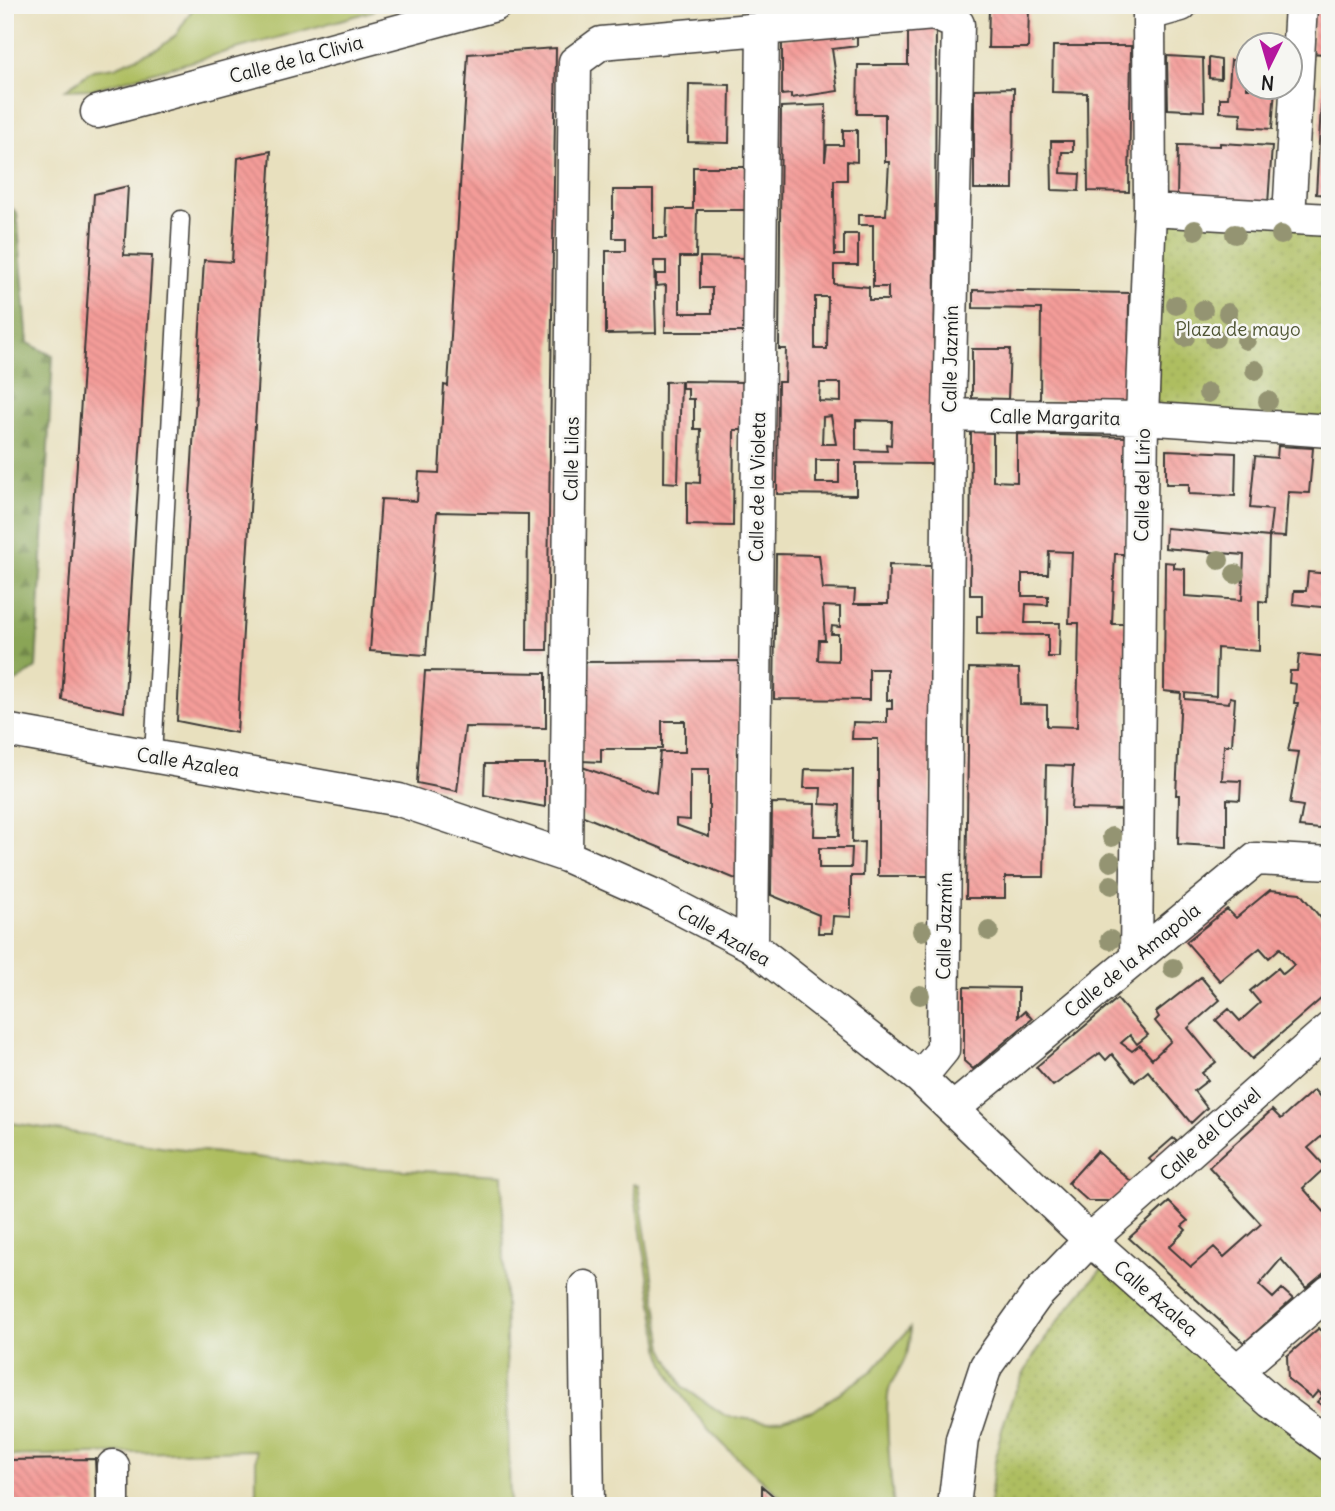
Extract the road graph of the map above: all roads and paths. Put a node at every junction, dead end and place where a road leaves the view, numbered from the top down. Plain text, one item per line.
1 (495, 5) edge
2 (1181, 5) edge
3 (1301, 5) edge
4 (762, 27) junction
5 (575, 62) joint
6 (97, 112) dead end
7 (1150, 210) junction
8 (1289, 218) junction
9 (181, 219) dead end
10 (1330, 220) edge
11 (949, 415) junction
12 (1142, 418) junction
13 (1330, 431) edge
14 (5, 730) edge
15 (153, 757) junction
16 (566, 856) junction
17 (1328, 856) edge
18 (752, 946) junction
19 (1136, 956) junction
20 (1330, 1028) edge
21 (920, 1078) junction
22 (953, 1109) junction
23 (1090, 1240) junction
24 (585, 1287) dead end
25 (1330, 1291) edge
26 (1238, 1370) junction
27 (1330, 1445) edge
28 (113, 1466) dead end
29 (113, 1506) edge
30 (588, 1506) edge
31 (954, 1506) edge

1 - 6 street, Calle de la Clivia
2 - 7 street, Calle del Lírio
3 - 8 street
4 - 5 street, Calle Jazmín
4 - 11 street, Calle Jazmín
4 - 18 street, Calle de la Violeta
5 - 16 street, Calle Lilas
7 - 8 street
7 - 12 street, Calle del Lírio
8 - 10 street
9 - 15 lane
11 - 12 street, Calle Margarita
11 - 21 street, Calle Jazmín
12 - 13 street, Calle Margarita
12 - 19 street, Calle del Lírio
14 - 15 street, Calle Azalea
15 - 16 street, Calle Azalea
16 - 18 street, Calle Azalea
17 - 19 street, Calle de la Amapola
18 - 21 street, Calle Azalea
19 - 22 street, Calle de la Amapola
20 - 23 street, Calle del Clavel
21 - 22 street, Calle Azalea
22 - 23 street, Calle Azalea
23 - 26 street, Calle Azalea
23 - 31 street, Calle del Clavel
24 - 30 street
25 - 26 street
26 - 27 street, Calle Azalea
28 - 29 street

